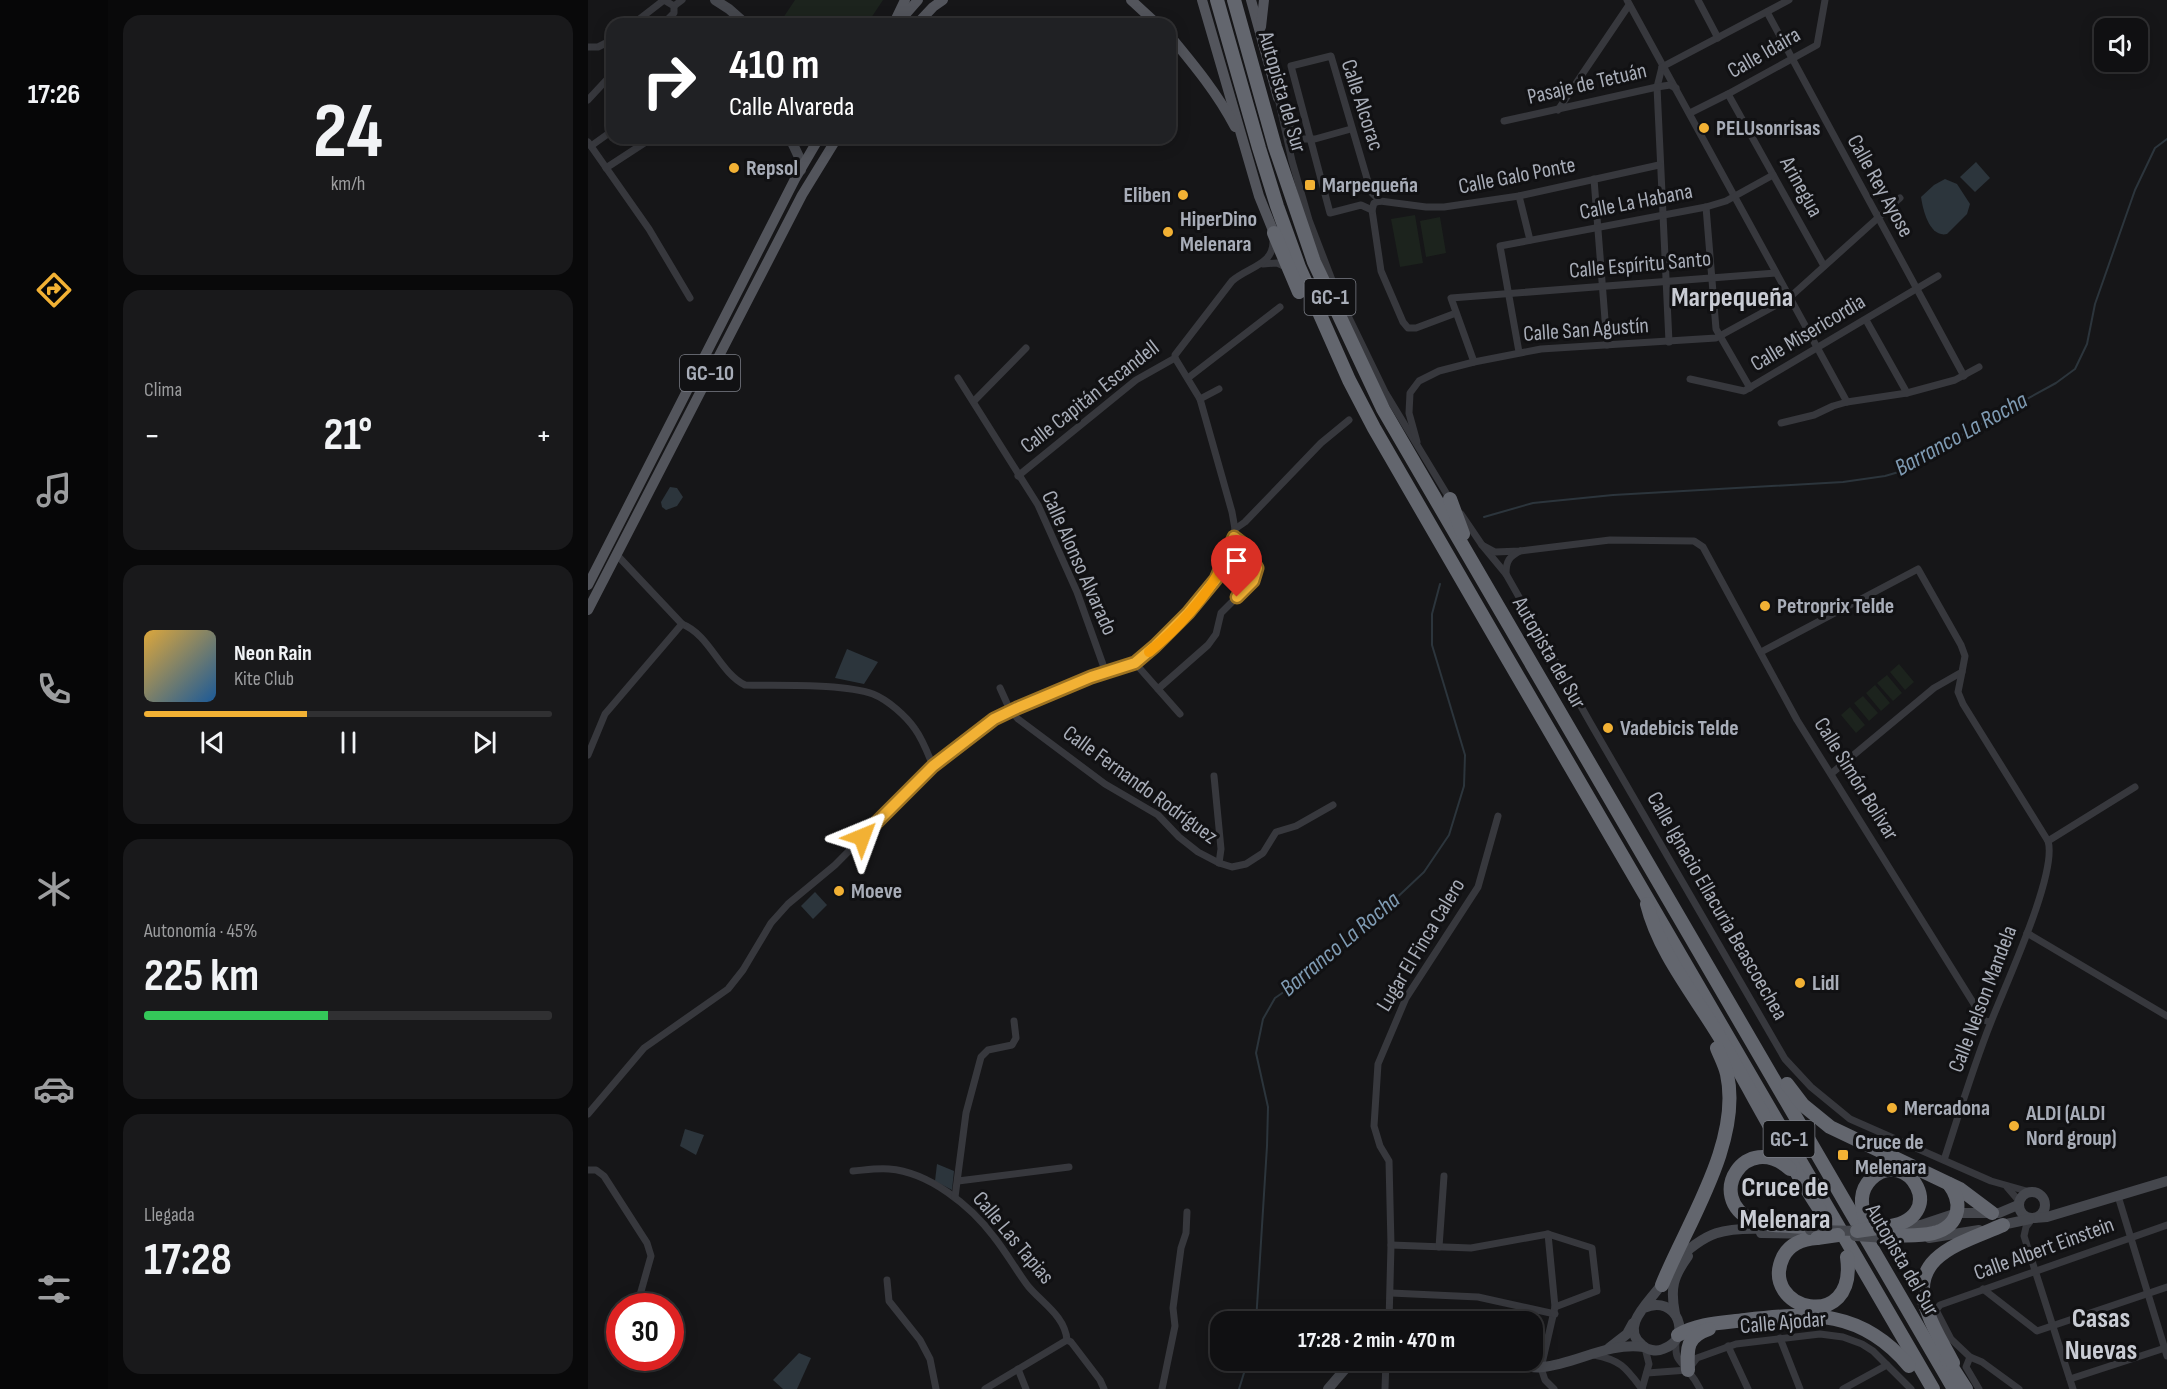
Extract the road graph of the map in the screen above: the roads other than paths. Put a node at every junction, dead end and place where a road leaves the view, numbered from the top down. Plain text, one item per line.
1 (664, 0) edge
2 (682, 0) edge
3 (714, 0) edge
4 (905, 0) edge
5 (918, 0) edge
6 (936, 0) edge
7 (943, 0) edge
8 (1131, 0) edge
9 (1202, 0) edge
10 (1217, 0) edge
11 (1234, 0) edge
12 (1251, 0) edge
13 (1264, 0) edge
14 (1698, 0) edge
15 (1789, 0) edge
16 (1825, 0) edge
17 (1628, 3) edge
18 (674, 6) junction
19 (1767, 12) junction
20 (641, 18) edge
21 (669, 18) edge
22 (739, 18) edge
23 (898, 18) edge
24 (901, 18) edge
25 (921, 18) edge
26 (922, 18) edge
27 (1150, 18) edge
28 (1260, 33) junction
29 (1718, 38) junction
30 (606, 43) edge
31 (1176, 43) edge
32 (588, 47) edge
33 (1791, 60) junction
34 (1662, 67) junction
35 (606, 80) edge
36 (1657, 87) junction
37 (1677, 89) junction
38 (1728, 94) junction
39 (1278, 98) junction
40 (588, 100) edge
41 (1558, 110) junction
42 (1690, 113) junction
43 (1504, 121) dead end
44 (1351, 129) junction
45 (606, 134) edge
46 (1310, 140) junction
47 (589, 144) edge
48 (643, 144) edge
49 (793, 144) edge
50 (816, 144) edge
51 (833, 144) edge
52 (1247, 155) junction
53 (1659, 165) junction
54 (606, 168) junction
55 (801, 170) junction
56 (1773, 175) junction
57 (1594, 179) junction
58 (1371, 192) junction
59 (1520, 196) junction
60 (1734, 196) junction
61 (1900, 198) dead end
62 (1380, 201) junction
63 (1361, 205) junction
64 (1706, 207) junction
65 (1372, 210) junction
66 (1663, 216) junction
67 (1877, 217) junction
68 (1598, 228) junction
69 (1274, 233) junction
70 (1530, 240) junction
71 (1254, 266) junction
72 (1824, 266) junction
73 (1290, 270) junction
74 (1776, 273) junction
75 (1938, 276) dead end
76 (1713, 278) junction
77 (1666, 281) junction
78 (1602, 286) junction
79 (1916, 289) junction
80 (1508, 294) junction
81 (690, 298) dead end
82 (1789, 298) junction
83 (1280, 307) dead end
84 (1456, 313) junction
85 (1866, 320) junction
86 (1720, 336) junction
87 (1669, 342) junction
88 (1607, 345) junction
89 (1026, 348) dead end
90 (1817, 348) junction
91 (1519, 352) junction
92 (1175, 358) junction
93 (1474, 362) junction
94 (1980, 367) dead end
95 (1964, 376) junction
96 (958, 378) dead end
97 (1188, 378) junction
98 (1690, 379) dead end
99 (1349, 381) junction
100 (1750, 388) junction
101 (1219, 389) dead end
102 (1907, 393) junction
103 (1200, 399) junction
104 (974, 401) junction
105 (1846, 402) junction
106 (1349, 420) dead end
107 (1781, 423) dead end
108 (1417, 442) junction
109 (1018, 476) junction
110 (1450, 499) junction
111 (1234, 533) junction
112 (1482, 545) junction
113 (1520, 551) junction
114 (616, 554) junction
115 (1478, 573) junction
116 (1506, 574) junction
117 (588, 585) edge
118 (588, 610) edge
119 (682, 624) junction
120 (1761, 652) junction
121 (1135, 663) junction
122 (1962, 672) junction
123 (1106, 673) junction
124 (1000, 688) dead end
125 (1158, 689) junction
126 (1010, 710) junction
127 (1180, 714) dead end
128 (588, 755) edge
129 (933, 766) junction
130 (1832, 773) junction
131 (1214, 776) dead end
132 (2135, 787) dead end
133 (1333, 805) dead end
134 (1498, 816) dead end
135 (2050, 845) junction
136 (1219, 863) junction
137 (1643, 890) junction
138 (2027, 933) junction
139 (1718, 983) junction
140 (1695, 999) junction
141 (2167, 1016) edge
142 (1014, 1021) dead end
143 (1990, 1022) junction
144 (1787, 1084) junction
145 (588, 1114) edge
146 (1944, 1160) junction
147 (1069, 1167) dead end
148 (588, 1170) edge
149 (853, 1171) dead end
150 (1796, 1174) junction
151 (1444, 1176) dead end
152 (958, 1181) junction
153 (2167, 1181) edge
154 (1949, 1184) junction
155 (2004, 1186) junction
156 (2030, 1192) junction
157 (2118, 1196) junction
158 (955, 1197) junction
159 (2045, 1201) junction
160 (2018, 1203) junction
161 (1187, 1212) dead end
162 (2063, 1212) junction
163 (1957, 1213) junction
164 (1992, 1214) junction
165 (2032, 1218) junction
166 (1865, 1219) junction
167 (2003, 1225) junction
168 (2167, 1225) edge
169 (1819, 1232) junction
170 (1857, 1233) joint
171 (1886, 1233) junction
172 (1548, 1234) junction
173 (2131, 1236) junction
174 (1391, 1245) junction
175 (1439, 1247) junction
176 (1847, 1257) junction
177 (2035, 1271) junction
178 (887, 1280) dead end
179 (1662, 1285) junction
180 (2167, 1287) edge
181 (1983, 1289) junction
182 (641, 1293) edge
183 (1390, 1293) junction
184 (2148, 1294) junction
185 (1644, 1308) junction
186 (1555, 1310) junction
187 (1389, 1311) edge
188 (1676, 1314) junction
189 (1750, 1319) junction
190 (1634, 1322) junction
191 (2052, 1326) junction
192 (1677, 1337) junction
193 (1780, 1338) junction
194 (1066, 1340) junction
195 (1728, 1346) junction
196 (1644, 1347) junction
197 (1606, 1350) junction
198 (2166, 1352) edge
199 (1592, 1354) junction
200 (1970, 1357) junction
201 (1543, 1360) edge
202 (1887, 1365) junction
203 (1909, 1366) junction
204 (1543, 1367) edge
205 (1018, 1369) junction
206 (1688, 1370) junction
207 (1343, 1371) edge
208 (1386, 1371) edge
209 (1542, 1371) edge
210 (1647, 1372) junction
211 (2070, 1379) junction
212 (936, 1389) edge
213 (985, 1389) edge
214 (1026, 1389) edge
215 (1104, 1389) edge
216 (1162, 1389) edge
217 (1328, 1389) edge
218 (1385, 1389) edge
219 (1554, 1389) edge
220 (1642, 1389) edge
221 (1700, 1389) edge
222 (1748, 1389) edge
223 (1800, 1389) edge
224 (1843, 1389) edge
225 (1911, 1389) edge
226 (1924, 1389) edge
227 (1933, 1389) edge
228 (1953, 1389) edge
229 (1966, 1389) edge
230 (1979, 1389) edge
231 (2019, 1389) edge
232 (2073, 1389) edge

1 - 18 street
1 - 20 street
2 - 18 street
3 - 22 street
4 - 23 main road
5 - 24 main road
6 - 25 main road
7 - 26 main road
8 - 27 main road
9 - 52 main road
10 - 99 highway, Autopista del Sur / GC-1
11 - 115 highway, Autopista del Sur / GC-1
12 - 28 main road
13 - 28 main road
14 - 29 street
15 - 19 street
16 - 33 street, Calle Idaira
17 - 34 street
17 - 41 street
18 - 21 street
19 - 29 street
19 - 33 street, Calle Rey Ayose
28 - 39 main road
29 - 34 street
30 - 32 street
31 - 52 main road
33 - 38 street, Calle Idaira
33 - 67 street, Calle Rey Ayose
34 - 36 street
34 - 37 street
35 - 40 street
36 - 37 street, Pasaje de Tetuán
36 - 41 street, Pasaje de Tetuán
36 - 53 street
37 - 42 street
38 - 42 street, Calle Idaira
38 - 56 street, Arinegua
39 - 46 street
39 - 108 street
41 - 43 street, Pasaje de Tetuán
42 - 60 street
44 - 46 street
44 - 46 street, Calle Alcorac
44 - 58 street, Calle Alcorac
45 - 47 street
46 - 63 street
47 - 54 street
48 - 54 street
49 - 55 street
50 - 55 main road, GC-10
51 - 114 main road, GC-10
52 - 69 main road
53 - 57 street, Calle Galo Ponte
53 - 66 street
54 - 81 street
55 - 117 main road, GC-10
56 - 60 street, Calle La Habana
56 - 72 street, Arinegua
57 - 59 street, Calle Galo Ponte
57 - 68 street
58 - 62 street, Calle Alcorac
58 - 63 street
59 - 62 street, Calle Galo Ponte
59 - 70 street
60 - 64 street, Calle La Habana
60 - 74 street
61 - 67 street, Calle San Agustín
62 - 65 street
63 - 65 street
64 - 66 street, Calle La Habana
64 - 76 street
65 - 84 street
66 - 68 street, Calle La Habana
66 - 77 street
67 - 72 street, Calle San Agustín
67 - 79 street, Calle Rey Ayose
68 - 70 street, Calle La Habana
68 - 78 street
69 - 71 street, Calle Capitán Escandell
69 - 73 highway
70 - 80 street, Calle La Habana
71 - 73 street
71 - 92 street, Calle Capitán Escandell
72 - 82 street, Calle San Agustín
73 - 99 highway
74 - 76 street, Calle Espíritu Santo
74 - 82 street
75 - 79 street, Calle Misericordia
76 - 77 street, Calle Espíritu Santo
76 - 86 street
77 - 78 street, Calle Espíritu Santo
77 - 87 street
78 - 80 street, Calle Espíritu Santo
78 - 88 street
79 - 85 street, Calle Misericordia
79 - 95 street, Calle Rey Ayose
80 - 84 street, Calle Espíritu Santo
80 - 91 street
82 - 86 street, Calle San Agustín
82 - 90 street
83 - 97 street
84 - 93 street
85 - 90 street, Calle Misericordia
85 - 102 street
86 - 87 street, Calle San Agustín
86 - 100 street
87 - 88 street, Calle San Agustín
88 - 91 street, Calle San Agustín
89 - 104 street
90 - 100 street, Calle Misericordia
90 - 105 street
91 - 93 street, Calle San Agustín
92 - 97 street
92 - 109 street, Calle Capitán Escandell
93 - 108 street, Calle San Agustín
94 - 95 street
95 - 102 street
96 - 104 street, Calle Alonso Alvarado
97 - 103 street
98 - 100 street, Calle Misericordia
99 - 137 highway, Autopista del Sur / GC-1
101 - 103 street
102 - 105 street
103 - 111 street
104 - 109 street, Calle Alonso Alvarado
105 - 107 street
106 - 111 street
108 - 110 street, Calle Ignacio Ellacuria Beascoechea
109 - 123 street, Calle Alonso Alvarado
110 - 112 street, Calle Ignacio Ellacuria Beascoechea
110 - 115 highway
111 - 121 street
111 - 125 street
112 - 113 street
112 - 116 street, Calle Ignacio Ellacuria Beascoechea
113 - 116 street
113 - 120 street, Calle Simón Bolivar
114 - 118 main road, GC-10
114 - 119 street
115 - 139 highway, Autopista del Sur / GC-1
116 - 146 street, Calle Ignacio Ellacuria Beascoechea
119 - 128 street
119 - 129 street
120 - 122 street
120 - 130 street, Calle Simón Bolivar
121 - 123 street
121 - 125 street
122 - 130 street
122 - 135 street
123 - 126 street
124 - 126 street, Calle Fernando Rodríguez
125 - 127 street
126 - 129 street
126 - 136 street, Calle Fernando Rodríguez
129 - 145 street
130 - 143 street, Calle Simón Bolivar
131 - 136 street
132 - 135 street
133 - 136 street, Calle Fernando Rodríguez
134 - 174 street, Lugar El Finca Calero
135 - 138 street, Calle Nelson Mandela
137 - 140 highway
137 - 227 highway, Autopista del Sur / GC-1
138 - 141 street
138 - 143 street, Calle Nelson Mandela
139 - 144 highway
139 - 228 highway, Autopista del Sur / GC-1
140 - 150 highway
140 - 179 highway
142 - 152 street
143 - 146 street, Calle Nelson Mandela
144 - 154 highway
144 - 166 highway
146 - 155 street, Calle Ignacio Ellacuria Beascoechea
147 - 152 street
148 - 182 street
149 - 158 street, Calle Las Tapias
150 - 169 highway
150 - 176 highway
151 - 175 street
152 - 158 street
153 - 157 street
154 - 163 highway
154 - 164 highway
155 - 156 street, Calle Ignacio Ellacuria Beascoechea
155 - 160 street, Calle Ignacio Ellacuria Beascoechea
156 - 159 street
156 - 160 street
157 - 162 street
157 - 173 street
158 - 194 street, Calle Las Tapias
159 - 162 street
159 - 165 street
160 - 164 street
160 - 165 street
161 - 216 street
162 - 165 street
163 - 164 street
163 - 171 highway
165 - 167 street
165 - 177 street
166 - 171 highway
166 - 229 highway
167 - 171 street
167 - 229 highway
168 - 173 street, Calle Albert Einstein
169 - 170 street, bridge
169 - 176 highway
169 - 179 street
169 - 188 street
170 - 171 highway, bridge
172 - 175 street
172 - 186 street
172 - 186 street
173 - 177 street, Calle Albert Einstein
173 - 184 street
174 - 175 street
174 - 183 street
176 - 203 highway
177 - 181 street, Calle Albert Einstein
177 - 191 street
178 - 212 street
179 - 185 street
180 - 184 street
181 - 191 street
181 - 200 street, Calle Albert Einstein
183 - 186 street
183 - 187 street
184 - 191 street
184 - 198 street
185 - 188 street
185 - 190 street
186 - 201 street
188 - 192 street
189 - 192 highway
189 - 203 highway
189 - 206 highway
190 - 196 street
190 - 197 street
191 - 211 street
192 - 196 street
192 - 206 street
193 - 195 street, Calle Ajodar
193 - 202 street, Calle Ajodar
193 - 223 street
194 - 205 street
194 - 215 street, Calle Las Tapias
195 - 206 street, Calle Ajodar
195 - 222 street
196 - 197 street
196 - 210 street
197 - 199 street
198 - 211 street
199 - 204 street
199 - 220 street
200 - 230 street
200 - 231 street
202 - 224 street
202 - 225 street, Calle Ajodar
203 - 226 highway
205 - 213 street
205 - 214 street
206 - 210 street
206 - 221 street
207 - 217 street
208 - 218 street
209 - 219 street
210 - 220 street
211 - 232 street

